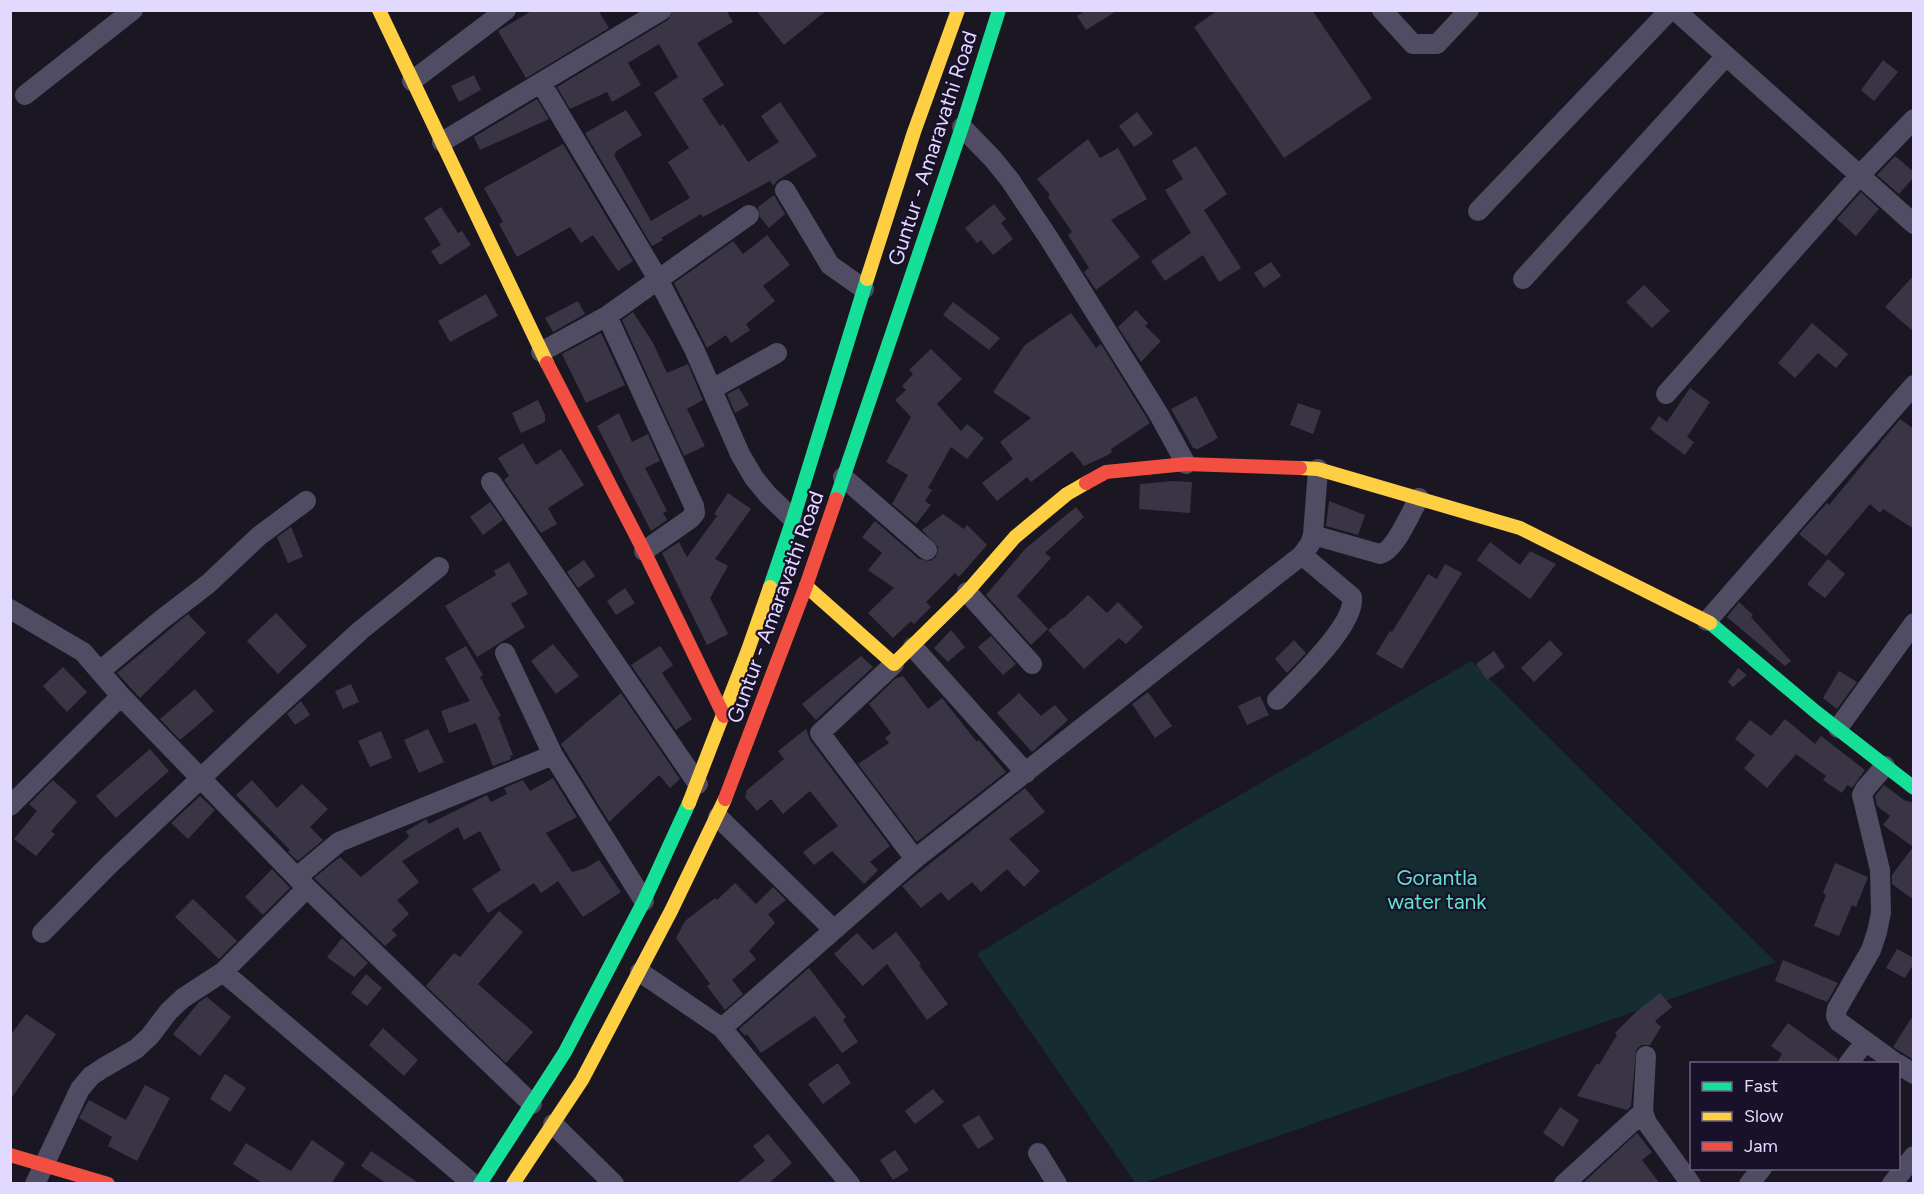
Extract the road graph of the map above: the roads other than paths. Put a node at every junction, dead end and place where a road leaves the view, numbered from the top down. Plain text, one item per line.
1 (133, 10) edge
2 (379, 10) edge
3 (507, 10) edge
4 (662, 10) edge
5 (958, 10) edge
6 (999, 10) edge
7 (1382, 10) edge
8 (1469, 10) edge
9 (1672, 10) edge
10 (1726, 56) junction
11 (412, 81) junction
12 (541, 83) junction
13 (25, 95) dead end
14 (1914, 119) edge
15 (962, 127) junction
16 (442, 142) junction
17 (1860, 176) junction
18 (785, 190) dead end
19 (1478, 211) dead end
20 (749, 215) dead end
21 (1914, 224) edge
22 (658, 279) junction
23 (1523, 279) dead end
24 (864, 289) junction
25 (607, 316) junction
26 (541, 352) junction
27 (777, 353) dead end
28 (1914, 385) edge
29 (712, 389) junction
30 (1666, 394) dead end
31 (1186, 464) junction
32 (1318, 469) junction
33 (843, 477) junction
34 (491, 482) dead end
35 (1419, 498) junction
36 (306, 501) dead end
37 (794, 519) junction
38 (1313, 535) junction
39 (927, 550) dead end
40 (644, 551) junction
41 (1302, 555) junction
42 (439, 567) dead end
43 (806, 586) junction
44 (967, 592) junction
45 (10, 609) edge
46 (1707, 621) junction
47 (1914, 622) edge
48 (913, 648) junction
49 (505, 653) dead end
50 (894, 664) junction
51 (1032, 664) dead end
52 (100, 671) junction
53 (121, 696) junction
54 (1277, 700) dead end
55 (724, 716) junction
56 (1838, 728) junction
57 (553, 755) junction
58 (1885, 766) junction
59 (1026, 773) junction
60 (202, 779) junction
61 (698, 784) junction
62 (1914, 788) edge
63 (10, 806) edge
64 (718, 817) junction
65 (915, 859) junction
66 (302, 882) junction
67 (644, 902) junction
68 (834, 930) junction
69 (42, 933) dead end
70 (223, 972) junction
71 (640, 972) junction
72 (722, 1028) junction
73 (1865, 1042) junction
74 (1646, 1056) dead end
75 (1850, 1062) edge
76 (1895, 1062) edge
77 (1900, 1065) edge
78 (1914, 1074) edge
79 (532, 1104) junction
80 (1643, 1112) junction
81 (553, 1124) junction
82 (1038, 1153) dead end
83 (10, 1155) edge
84 (1914, 1156) edge
85 (45, 1164) junction
86 (1760, 1170) edge
87 (35, 1184) edge
88 (108, 1184) edge
89 (473, 1184) edge
90 (480, 1184) edge
91 (513, 1184) edge
92 (614, 1184) edge
93 (850, 1184) edge
94 (1057, 1184) edge
95 (1564, 1184) edge
96 (1691, 1184) edge
97 (1749, 1184) edge
98 (1892, 1184) edge

1 - 13 street
2 - 11 main road
3 - 11 street
4 - 12 street
5 - 24 main road, Guntur - Amaravathi Road
6 - 15 main road, Guntur - Amaravathi Road
7 - 8 street
9 - 10 street
9 - 19 street
10 - 17 street
10 - 23 street
11 - 16 main road
12 - 16 street
12 - 22 street
14 - 17 street
15 - 31 street
15 - 33 main road, Guntur - Amaravathi Road
16 - 26 main road
17 - 21 street
17 - 30 street
18 - 24 street
20 - 22 street
22 - 25 street
22 - 29 street
24 - 37 main road, Guntur - Amaravathi Road
25 - 26 street
25 - 40 street
26 - 40 main road
27 - 29 street
28 - 46 street
29 - 37 street
31 - 32 main road
31 - 44 main road
32 - 35 main road
32 - 38 street
33 - 39 street
33 - 43 main road, Guntur - Amaravathi Road
34 - 61 street
35 - 38 street
35 - 46 main road
36 - 52 street
37 - 55 main road, Guntur - Amaravathi Road
38 - 41 street
40 - 55 main road
41 - 54 street
41 - 59 street
42 - 60 street
43 - 50 main road
43 - 64 main road, Guntur - Amaravathi Road
44 - 48 main road
44 - 51 street
45 - 52 street
46 - 56 main road
47 - 56 street
48 - 50 main road
48 - 59 street
49 - 57 street
50 - 65 street
52 - 53 street
53 - 60 street
53 - 63 street
55 - 61 main road, Guntur - Amaravathi Road
56 - 58 main road
57 - 66 street
57 - 67 street
58 - 62 main road
58 - 73 street
59 - 65 street
60 - 66 street
60 - 69 street
61 - 67 main road, Guntur - Amaravathi Road
64 - 68 street
64 - 71 main road, Guntur - Amaravathi Road
65 - 68 street
66 - 70 street
66 - 79 street
67 - 79 main road, Guntur - Amaravathi Road
68 - 72 street
70 - 85 street
70 - 89 street
71 - 72 street
71 - 81 main road, Guntur - Amaravathi Road
72 - 93 street
73 - 75 street
73 - 76 street
74 - 80 street
77 - 78 street
79 - 90 main road, Guntur - Amaravathi Road
80 - 95 street
80 - 96 street
81 - 91 main road, Guntur - Amaravathi Road
81 - 92 street
82 - 94 street
83 - 85 main road
84 - 98 street
85 - 87 street
85 - 88 main road
86 - 97 street

